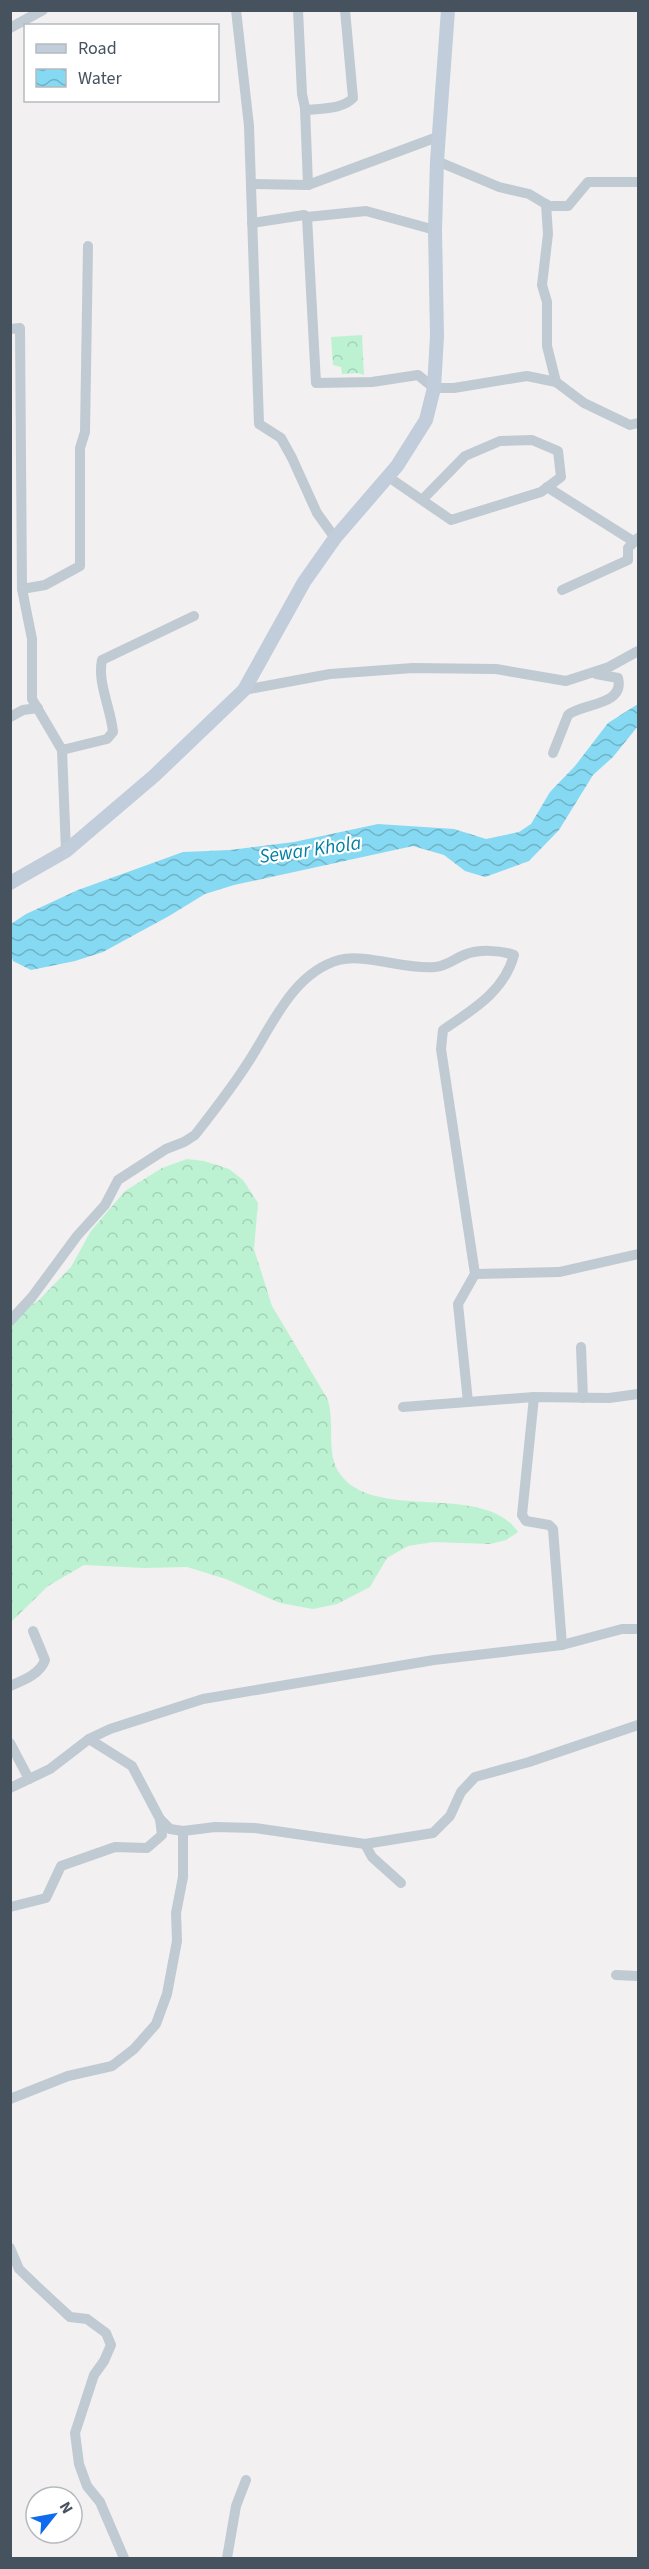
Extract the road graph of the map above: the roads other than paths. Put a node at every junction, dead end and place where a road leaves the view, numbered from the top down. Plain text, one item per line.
1 (42, 10) edge
2 (236, 10) edge
3 (298, 10) edge
4 (345, 10) edge
5 (448, 10) edge
6 (10, 28) edge
7 (305, 108) junction
8 (440, 136) junction
9 (437, 161) junction
10 (639, 182) edge
11 (251, 184) junction
12 (308, 186) junction
13 (546, 204) junction
14 (307, 217) junction
15 (252, 223) junction
16 (435, 230) junction
17 (88, 246) dead end
18 (10, 329) edge
19 (556, 382) junction
20 (434, 388) junction
21 (639, 423) edge
22 (387, 476) junction
23 (547, 487) junction
24 (422, 500) junction
25 (334, 538) junction
26 (636, 539) edge
27 (22, 589) junction
28 (562, 590) dead end
29 (194, 616) dead end
30 (639, 651) edge
31 (592, 673) junction
32 (244, 690) junction
33 (38, 708) junction
34 (10, 717) edge
35 (62, 750) junction
36 (553, 753) dead end
37 (66, 851) junction
38 (10, 883) edge
39 (639, 1254) edge
40 (475, 1274) junction
41 (10, 1321) edge
42 (581, 1347) dead end
43 (639, 1394) edge
44 (534, 1397) junction
45 (583, 1398) junction
46 (468, 1402) junction
47 (403, 1407) dead end
48 (639, 1629) edge
49 (33, 1631) dead end
50 (562, 1645) junction
51 (10, 1686) edge
52 (639, 1725) edge
53 (89, 1739) junction
54 (10, 1743) edge
55 (29, 1779) junction
56 (10, 1788) edge
57 (160, 1819) junction
58 (183, 1831) junction
59 (365, 1844) junction
60 (401, 1884) dead end
61 (10, 1907) edge
62 (616, 1975) dead end
63 (639, 1976) edge
64 (10, 2099) edge
65 (10, 2248) edge
66 (246, 2480) dead end
67 (124, 2559) edge
68 (227, 2559) edge

1 - 6 street
2 - 11 street
3 - 7 street
4 - 7 street
5 - 8 street
7 - 12 street
8 - 9 street
8 - 12 street
9 - 13 street
9 - 16 street
10 - 13 street
11 - 12 street
11 - 15 street
13 - 19 street
14 - 15 street
14 - 16 street
14 - 20 street
15 - 25 street
16 - 20 street
17 - 27 street
18 - 27 street
19 - 20 street
19 - 21 street
20 - 22 street
22 - 24 street
22 - 25 street
23 - 24 street
23 - 24 street
23 - 26 street
25 - 32 street
26 - 28 street
27 - 33 street
29 - 35 street
30 - 31 street
31 - 32 street
31 - 36 street
32 - 37 street
33 - 34 street
33 - 35 street
35 - 37 street
37 - 38 street
39 - 40 street
40 - 41 street
40 - 46 street
42 - 45 street
43 - 45 street
44 - 45 street
44 - 46 street
44 - 50 street
46 - 47 street
48 - 50 street
49 - 51 street
50 - 53 street
52 - 59 street
53 - 55 street
53 - 57 street
54 - 55 street
55 - 56 street
57 - 58 street
57 - 61 street
58 - 59 street
58 - 64 street
59 - 60 street
62 - 63 street
65 - 67 street
66 - 68 street

